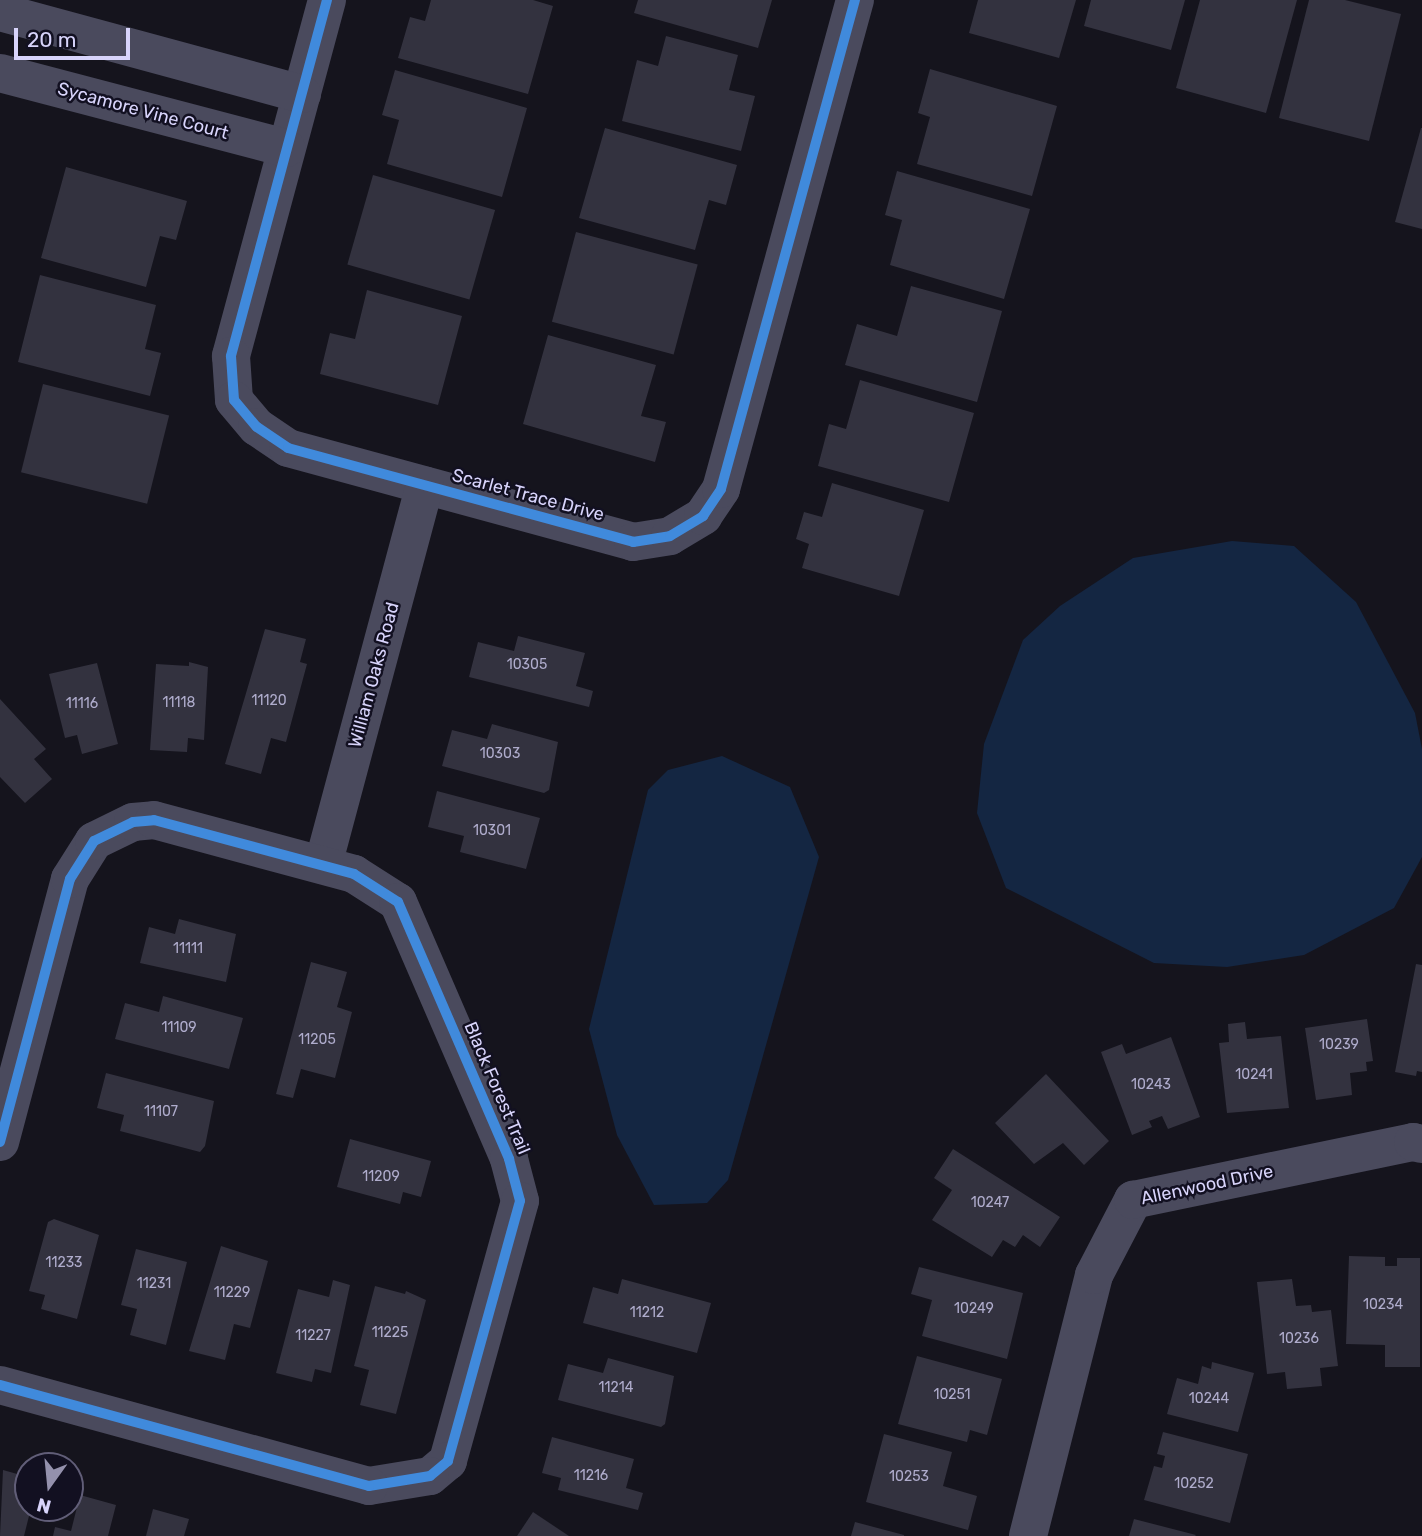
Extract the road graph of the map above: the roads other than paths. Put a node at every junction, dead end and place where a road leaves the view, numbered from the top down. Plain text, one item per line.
1 (327, 0) edge
2 (855, 0) edge
3 (0, 12) edge
4 (0, 74) edge
5 (302, 94) junction
6 (286, 148) junction
7 (425, 485) junction
8 (323, 866) junction
9 (0, 1142) edge
10 (1422, 1144) edge
11 (0, 1385) edge
12 (1028, 1536) edge

1 - 5 street, Scarlet Trace Drive
2 - 7 street, Scarlet Trace Drive
3 - 5 street
4 - 6 street, Sycamore Vine Court
5 - 6 street, Scarlet Trace Drive
6 - 7 street, Scarlet Trace Drive
7 - 8 street, William Oaks Road
8 - 9 street, Black Forest Trail
8 - 11 street, Black Forest Trail
10 - 12 street, Allenwood Drive

